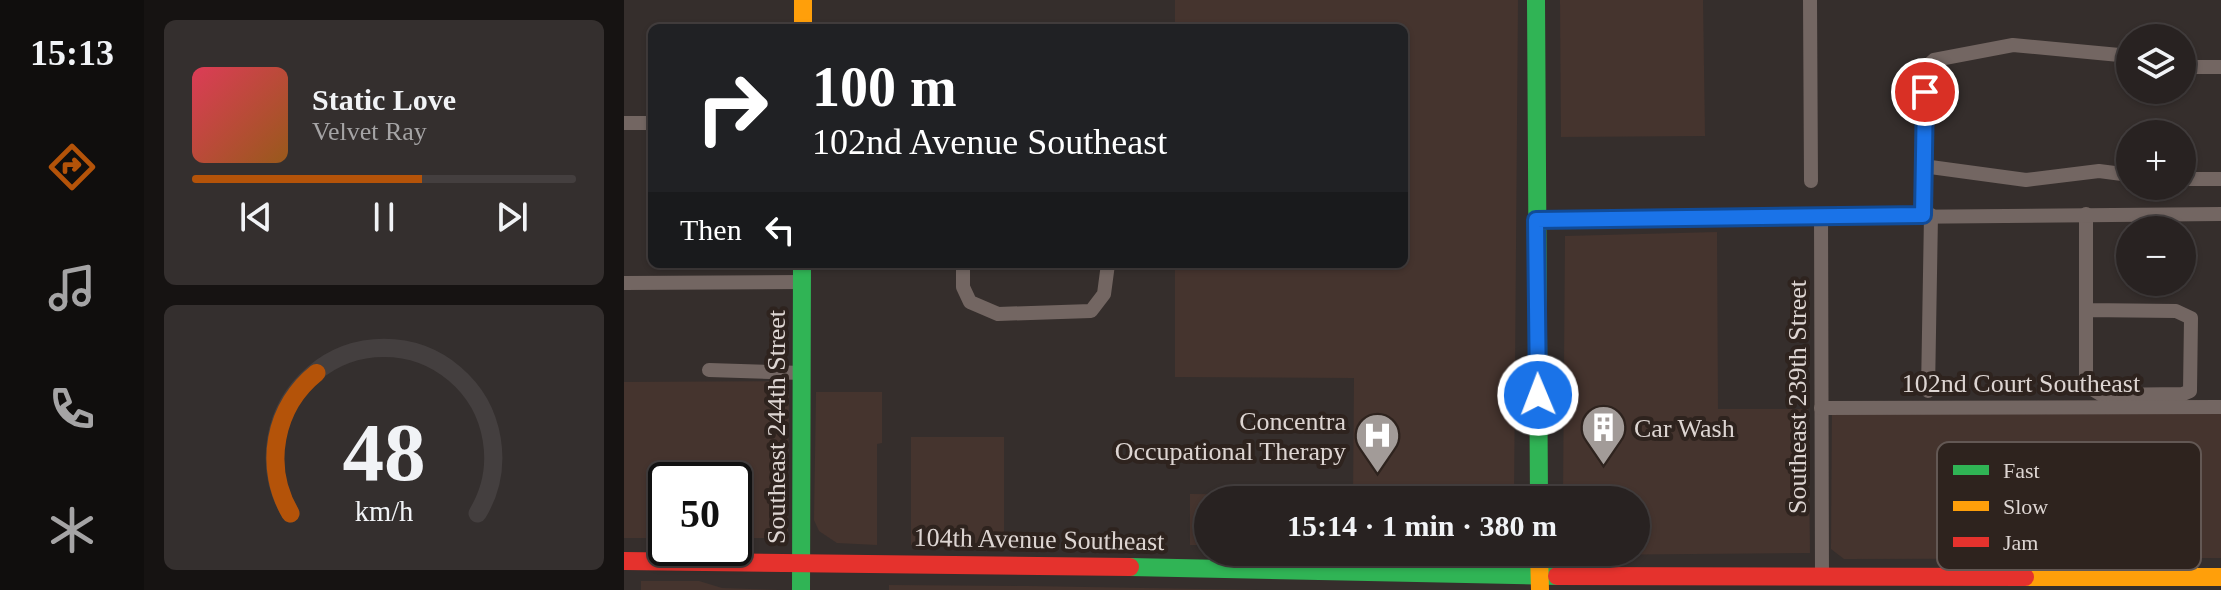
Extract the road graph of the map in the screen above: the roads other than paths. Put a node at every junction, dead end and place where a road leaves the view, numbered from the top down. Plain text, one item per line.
1 (803, 0) edge
2 (1536, 0) edge
3 (1810, 0) edge
4 (803, 24) edge
5 (2116, 55) edge
6 (2196, 67) edge
7 (2221, 67) edge
8 (624, 123) edge
9 (648, 123) edge
10 (1923, 166) junction
11 (2116, 173) edge
12 (2196, 179) edge
13 (2221, 179) edge
14 (1811, 181) dead end
15 (1811, 198) dead end
16 (2086, 214) junction
17 (2221, 214) edge
18 (1927, 215) junction
19 (1816, 216) junction
20 (1536, 220) junction
21 (963, 268) edge
22 (1108, 268) edge
23 (802, 273) edge
24 (624, 283) edge
25 (2086, 310) junction
26 (709, 370) dead end
27 (802, 373) junction
28 (1928, 391) dead end
29 (2221, 407) edge
30 (1821, 408) junction
31 (1539, 486) edge
32 (624, 561) edge
33 (801, 563) junction
34 (1822, 578) junction
35 (2212, 582) edge
36 (1540, 583) edge
37 (801, 590) edge

1 - 4 main road
2 - 20 main road
3 - 14 street
5 - 10 street
6 - 7 street
8 - 9 street
10 - 11 street
10 - 18 street
12 - 13 street
15 - 19 street, Southeast 239th Street
16 - 17 street
16 - 18 street
16 - 25 street
18 - 19 street
18 - 28 street
19 - 20 street
19 - 30 street, Southeast 239th Street
20 - 31 main road
21 - 22 street
23 - 24 street
23 - 27 main road, Southeast 244th Street
25 - 25 street, 102nd Court Southeast
26 - 27 street
27 - 33 main road, Southeast 244th Street
29 - 30 street, 102nd Court Southeast
30 - 34 street, Southeast 239th Street
32 - 33 main road, 104th Avenue Southeast
33 - 36 main road, 104th Avenue Southeast
33 - 37 main road, Southeast 244th Street
34 - 35 main road, 104th Avenue Southeast
34 - 36 main road, 104th Avenue Southeast

